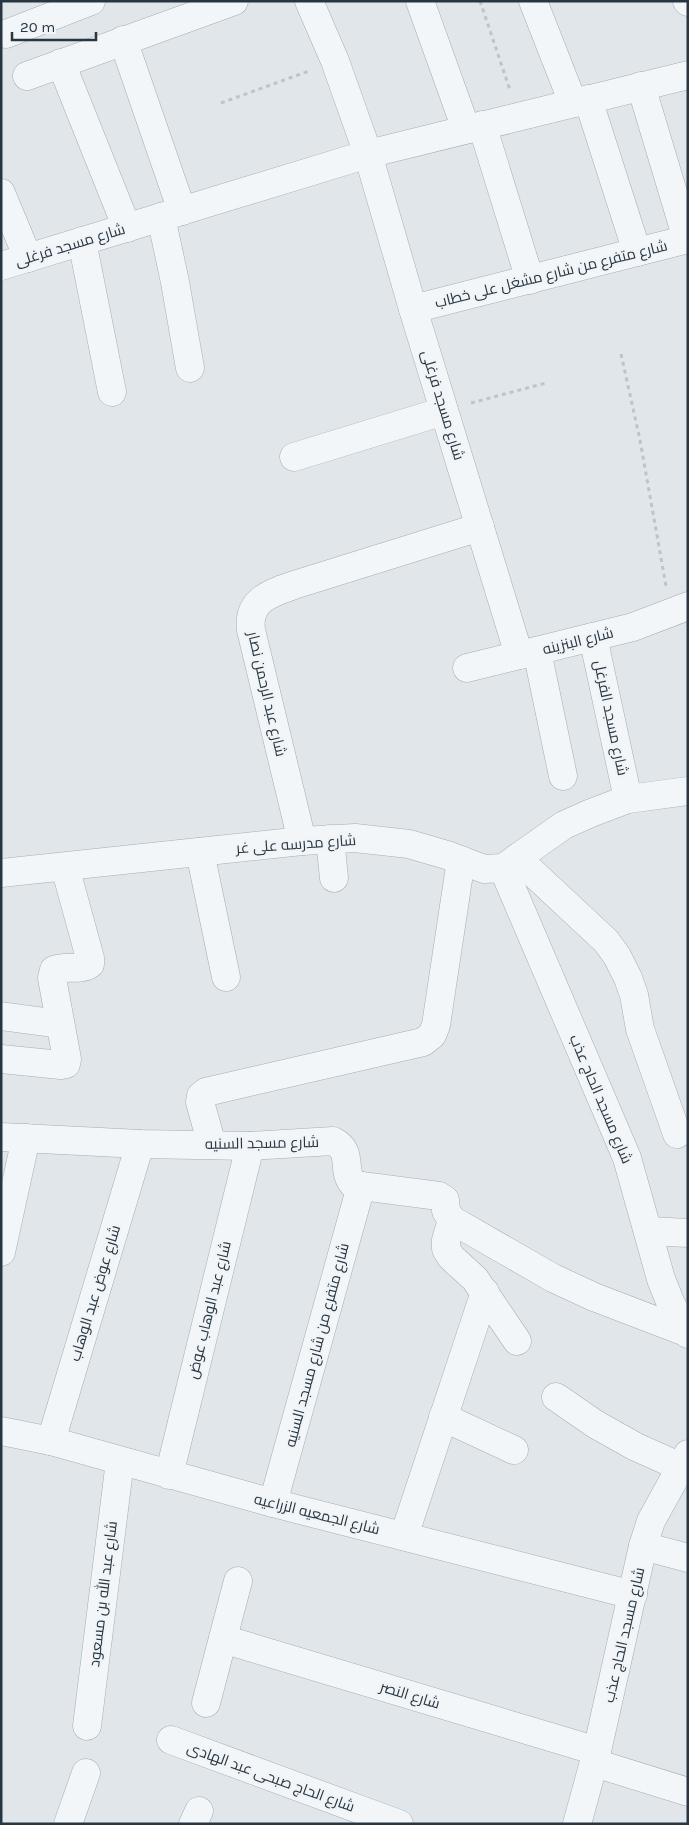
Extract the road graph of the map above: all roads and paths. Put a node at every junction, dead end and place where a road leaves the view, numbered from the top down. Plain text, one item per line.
1 (91, 1) edge
2 (234, 1) edge
3 (309, 1) edge
4 (420, 1) edge
5 (480, 1) edge
6 (533, 1) edge
7 (6, 34) dead end
8 (123, 40) junction
9 (335, 61) junction
10 (61, 63) junction
11 (688, 75) edge
12 (27, 76) dead end
13 (641, 86) junction
14 (580, 101) junction
15 (221, 103) dead end
16 (519, 116) junction
17 (474, 127) junction
18 (368, 154) junction
19 (1, 193) edge
20 (171, 214) junction
21 (127, 228) junction
22 (687, 239) edge
23 (82, 241) junction
24 (636, 252) junction
25 (28, 258) junction
26 (1, 266) edge
27 (530, 280) junction
28 (413, 309) junction
29 (621, 354) dead end
30 (190, 368) dead end
31 (546, 383) dead end
32 (112, 392) dead end
33 (444, 411) junction
34 (294, 457) dead end
35 (480, 527) junction
36 (680, 610) edge
37 (593, 637) junction
38 (528, 653) junction
39 (467, 668) dead end
40 (563, 776) dead end
41 (688, 791) edge
42 (628, 799) junction
43 (330, 839) junction
44 (302, 840) junction
45 (200, 852) junction
46 (461, 860) junction
47 (510, 863) junction
48 (64, 867) junction
49 (1, 873) edge
50 (334, 878) dead end
51 (226, 977) dead end
52 (1, 1016) edge
53 (60, 1024) junction
54 (1, 1059) edge
55 (677, 1134) dead end
56 (13, 1137) edge
57 (140, 1144) junction
58 (212, 1145) junction
59 (250, 1146) junction
60 (360, 1186) junction
61 (452, 1220) junction
62 (648, 1231) junction
63 (688, 1233) edge
64 (1, 1252) edge
65 (485, 1292) junction
66 (680, 1305) edge
67 (688, 1333) edge
68 (517, 1341) dead end
69 (556, 1397) dead end
70 (444, 1417) junction
71 (1, 1431) edge
72 (51, 1441) junction
73 (514, 1450) dead end
74 (120, 1461) junction
75 (684, 1461) edge
76 (169, 1475) junction
77 (273, 1503) junction
78 (404, 1536) junction
79 (643, 1546) junction
80 (688, 1558) edge
81 (238, 1581) dead end
82 (633, 1595) junction
83 (223, 1640) junction
84 (206, 1703) dead end
85 (87, 1726) dead end
86 (171, 1740) dead end
87 (596, 1757) junction
88 (86, 1773) dead end
89 (688, 1792) edge
90 (68, 1824) edge
91 (399, 1824) edge
92 (577, 1824) edge

1 - 7 street
2 - 8 street
3 - 9 street, شارع مسجد فرغلى
4 - 17 street
5 - 16 path
6 - 14 street
8 - 10 street
8 - 20 street
9 - 15 path
9 - 18 street, شارع مسجد فرغلى
10 - 12 street
10 - 21 street
11 - 13 street, شارع مسجد فرغلى
13 - 14 street, شارع مسجد فرغلى
13 - 22 street
14 - 16 street, شارع مسجد فرغلى
14 - 24 street
16 - 17 street, شارع مسجد فرغلى
17 - 18 street, شارع مسجد فرغلى
17 - 27 street
18 - 20 street, شارع مسجد فرغلى
18 - 28 street, شارع مسجد فرغلى
19 - 25 street
20 - 21 street, شارع مسجد فرغلى
20 - 30 street
21 - 23 street, شارع مسجد فرغلى
22 - 24 street, شارع متفرع من شارع مشغل على خطاب
23 - 25 street, شارع مسجد فرغلى
23 - 32 street
24 - 27 street, شارع متفرع من شارع مشغل على خطاب
25 - 26 street, شارع مسجد فرغلى
27 - 28 street, شارع متفرع من شارع مشغل على خطاب
28 - 33 street, شارع مسجد فرغلى
29 - 36 path
31 - 33 path
33 - 34 street
33 - 35 street, شارع مسجد فرغلى
35 - 38 street, شارع مسجد فرغلى
35 - 44 street, شارع عبد الرحمن نصار
36 - 37 street, شارع البنزينه
37 - 38 street, شارع البنزينه
37 - 42 street, شارع مسجد الفرغل
38 - 39 street, شارع البنزينه
38 - 40 street, شارع مسجد فرغلى
41 - 42 street
42 - 47 street
43 - 44 street, شارع مدرسه على غر
43 - 46 street, شارع مدرسه على غر
43 - 50 street
44 - 45 street, شارع مدرسه على غر
45 - 48 street, شارع مدرسه على غر
45 - 51 street
46 - 47 street, شارع مدرسه على غر
46 - 58 street
47 - 55 street
47 - 62 street, شارع مسجد الحاج عذب
48 - 49 street, شارع مدرسه على غر
48 - 53 street
52 - 53 street
53 - 54 street
56 - 57 street, شارع مسجد السنيه
56 - 64 street
57 - 58 street, شارع مسجد السنيه
57 - 72 street, شارع عوض عبد الوهاب
58 - 59 street, شارع مسجد السنيه
59 - 60 street, شارع مسجد السنيه
59 - 76 street, شارع عبد الوهاب عوض
60 - 61 street
60 - 77 street, شارع متفرع من شارع مسجد السنيه
61 - 65 street
61 - 67 street
62 - 63 street
62 - 66 street, شارع مسجد الحاج عذب
65 - 68 street
65 - 70 street
66 - 67 street, شارع مسجد الحاج عذب
69 - 75 street
70 - 73 street
70 - 78 street
71 - 72 street, شارع الجمعيه الزراعيه
72 - 74 street, شارع الجمعيه الزراعيه
74 - 76 street, شارع الجمعيه الزراعيه
74 - 85 street, شارع عبد الله بن مسعود
75 - 79 street, شارع مسجد الحاج عذب
76 - 77 street, شارع الجمعيه الزراعيه
77 - 78 street, شارع الجمعيه الزراعيه
78 - 82 street, شارع الجمعيه الزراعيه
79 - 80 street
79 - 82 street, شارع مسجد الحاج عذب
81 - 83 street
82 - 87 street, شارع مسجد الحاج عذب
83 - 84 street
83 - 87 street, شارع النصر
86 - 91 street, شارع الحاج صبحى عبد الهادى
87 - 89 street, شارع النصر
87 - 92 street, شارع مسجد الحاج عذب
88 - 90 street

